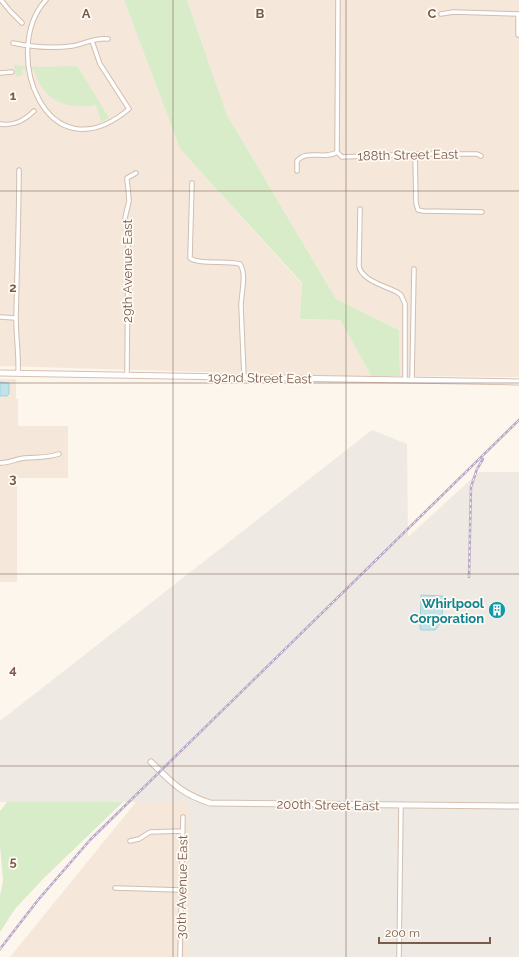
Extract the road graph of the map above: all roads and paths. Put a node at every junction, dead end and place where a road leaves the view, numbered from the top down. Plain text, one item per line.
1 (1, 0) edge
2 (46, 0) edge
3 (338, 0) edge
4 (38, 5) dead end
5 (5, 6) junction
6 (0, 10) edge
7 (441, 14) dead end
8 (518, 14) edge
9 (18, 29) dead end
10 (518, 35) dead end
11 (108, 39) dead end
12 (92, 41) junction
13 (13, 44) dead end
14 (0, 73) edge
15 (14, 79) dead end
16 (39, 115) dead end
17 (0, 124) edge
18 (58, 125) dead end
19 (337, 152) junction
20 (415, 154) junction
21 (480, 156) dead end
22 (19, 170) dead end
23 (297, 171) dead end
24 (136, 173) dead end
25 (192, 183) dead end
26 (360, 209) dead end
27 (482, 212) dead end
28 (414, 269) dead end
29 (0, 317) edge
30 (16, 318) junction
31 (0, 373) edge
32 (18, 373) junction
33 (128, 375) junction
34 (244, 378) junction
35 (405, 380) junction
36 (412, 380) junction
37 (519, 382) edge
38 (59, 454) dead end
39 (0, 463) edge
40 (151, 762) dead end
41 (401, 806) junction
42 (519, 806) edge
43 (183, 817) dead end
44 (183, 831) junction
45 (130, 841) dead end
46 (115, 888) dead end
47 (181, 890) junction
48 (180, 957) edge
49 (399, 957) edge

1 - 5 street
2 - 4 street
3 - 19 street
5 - 6 street
5 - 9 street
7 - 8 street
8 - 10 street
11 - 12 street
12 - 13 street
12 - 18 street
14 - 15 street
16 - 17 street
19 - 20 street, 188th Street East
19 - 23 street
20 - 21 street, 188th Street East
20 - 27 street
22 - 30 street
24 - 33 street, 29th Avenue East
25 - 34 street
26 - 35 street
28 - 36 street
29 - 30 street
30 - 32 street
31 - 32 street, 192nd Street East
32 - 33 street, 192nd Street East
33 - 34 street, 192nd Street East
34 - 35 street, 192nd Street East
35 - 36 street, 192nd Street East
36 - 37 street, 192nd Street East
38 - 39 street
40 - 41 street, 200th Street East
41 - 42 street, 200th Street East
41 - 49 street
43 - 44 street, 30th Avenue East
44 - 45 street
44 - 47 street, 30th Avenue East
46 - 47 street
47 - 48 street, 30th Avenue East

